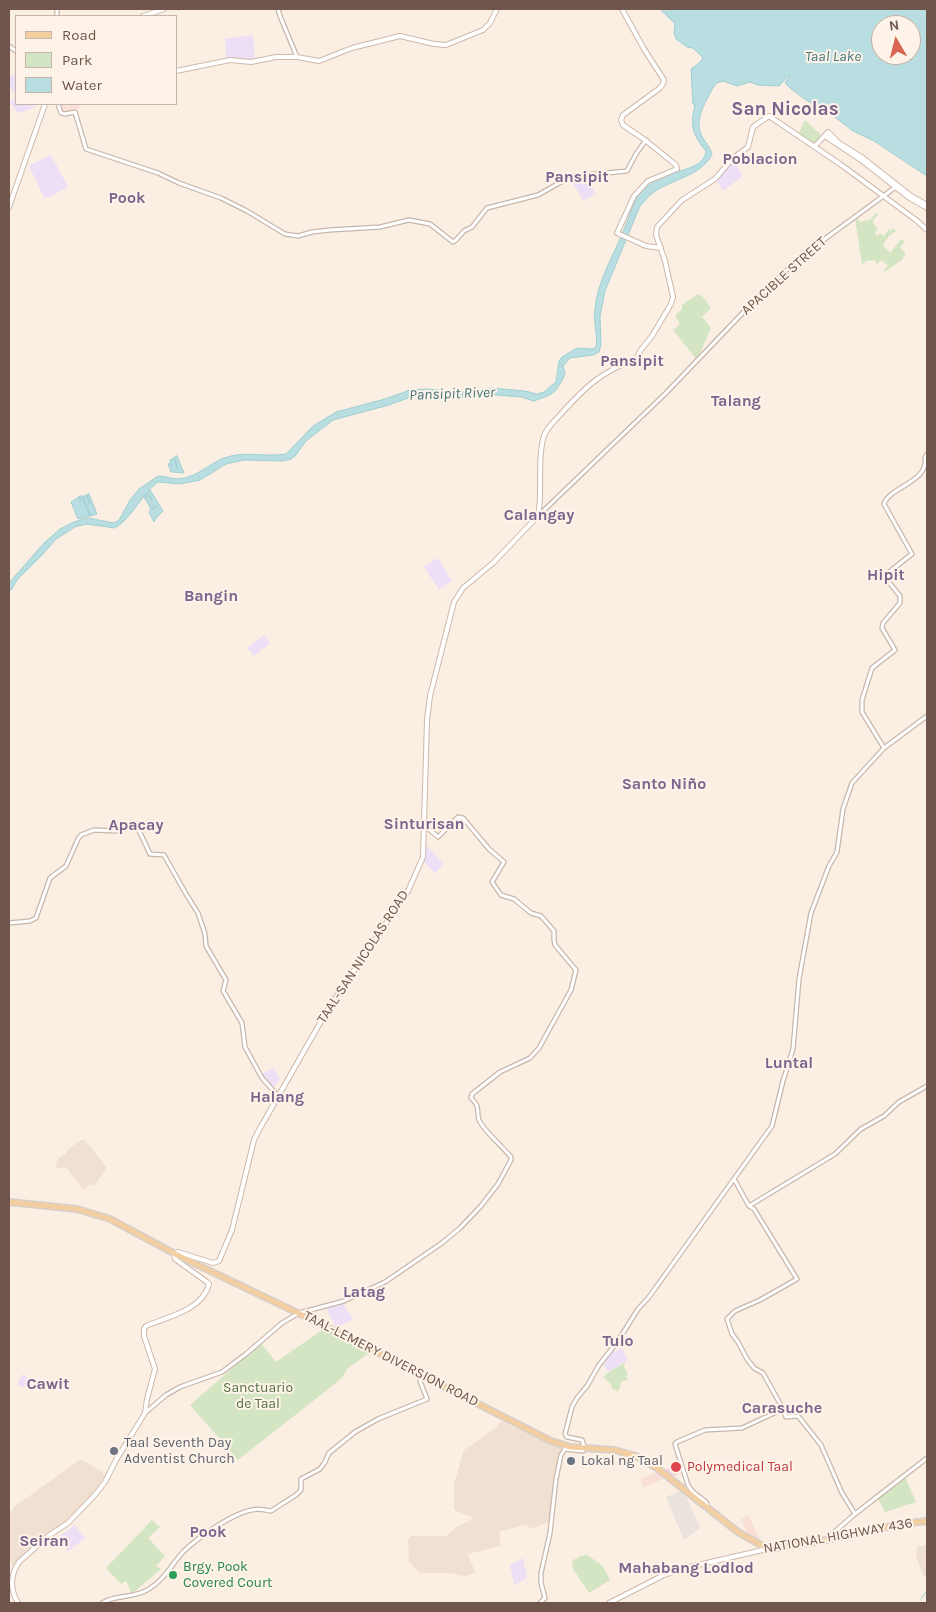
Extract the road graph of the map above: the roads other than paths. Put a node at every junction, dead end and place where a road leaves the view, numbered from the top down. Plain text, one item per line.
1 (164, 9) edge
2 (278, 9) edge
3 (497, 9) edge
4 (622, 9) edge
5 (146, 15) edge
6 (297, 57) junction
7 (178, 71) edge
8 (45, 105) edge
9 (58, 105) edge
10 (646, 140) junction
11 (815, 146) junction
12 (897, 187) junction
13 (885, 196) junction
14 (927, 206) edge
15 (9, 207) edge
16 (927, 230) edge
17 (661, 248) junction
18 (927, 454) edge
19 (538, 516) junction
20 (927, 716) edge
21 (884, 748) junction
22 (424, 825) junction
23 (9, 923) edge
24 (927, 1086) edge
25 (278, 1096) junction
26 (734, 1178) junction
27 (9, 1202) edge
28 (749, 1206) junction
29 (174, 1253) junction
30 (299, 1313) junction
31 (424, 1375) junction
32 (783, 1409) junction
33 (145, 1413) junction
34 (584, 1448) junction
35 (927, 1458) edge
36 (706, 1507) junction
37 (855, 1514) junction
38 (927, 1521) edge
39 (830, 1539) junction
40 (758, 1543) junction
41 (783, 1546) junction
42 (768, 1549) junction
43 (758, 1551) junction
44 (9, 1575) edge
45 (12, 1581) junction
46 (18, 1603) edge
47 (102, 1603) edge
48 (540, 1603) edge
49 (609, 1603) edge

1 - 5 main road
2 - 6 street
3 - 6 main road
4 - 10 main road
6 - 7 main road
8 - 15 main road
9 - 10 street
10 - 17 main road
11 - 12 main road
11 - 13 main road
11 - 17 main road
12 - 13 street, APACIBLE STREET
12 - 14 main road
13 - 16 main road
13 - 19 street, APACIBLE STREET
17 - 19 main road
18 - 21 street
19 - 22 main road, TAAL-SAN NICOLAS ROAD
20 - 21 street
21 - 26 street
22 - 25 main road, TAAL-SAN NICOLAS ROAD
22 - 30 street
23 - 25 street
24 - 28 street
25 - 29 main road, TAAL-SAN NICOLAS ROAD
26 - 28 street
26 - 34 street
27 - 29 main road, TAAL-LEMERY DIVERSION ROAD
28 - 32 street
29 - 30 main road, TAAL-LEMERY DIVERSION ROAD
29 - 33 main road
30 - 31 main road, TAAL-LEMERY DIVERSION ROAD
30 - 33 street
31 - 34 main road, TAAL-LEMERY DIVERSION ROAD
31 - 47 street
32 - 36 street
32 - 37 street
33 - 45 main road
34 - 36 main road, TAAL-LEMERY DIVERSION ROAD
34 - 48 street
35 - 37 street
36 - 40 main road, TAAL-LEMERY DIVERSION ROAD
37 - 39 street
38 - 39 main road, NATIONAL HIGHWAY 436
39 - 41 main road, NATIONAL HIGHWAY 436
40 - 41 main road, TAAL-LEMERY DIVERSION ROAD
40 - 42 main road, TAAL-LEMERY DIVERSION ROAD
40 - 43 main road
41 - 42 main road, NATIONAL HIGHWAY 436
42 - 43 main road, NATIONAL HIGHWAY 436
43 - 49 main road, NATIONAL HIGHWAY 436
44 - 45 street
45 - 46 main road

